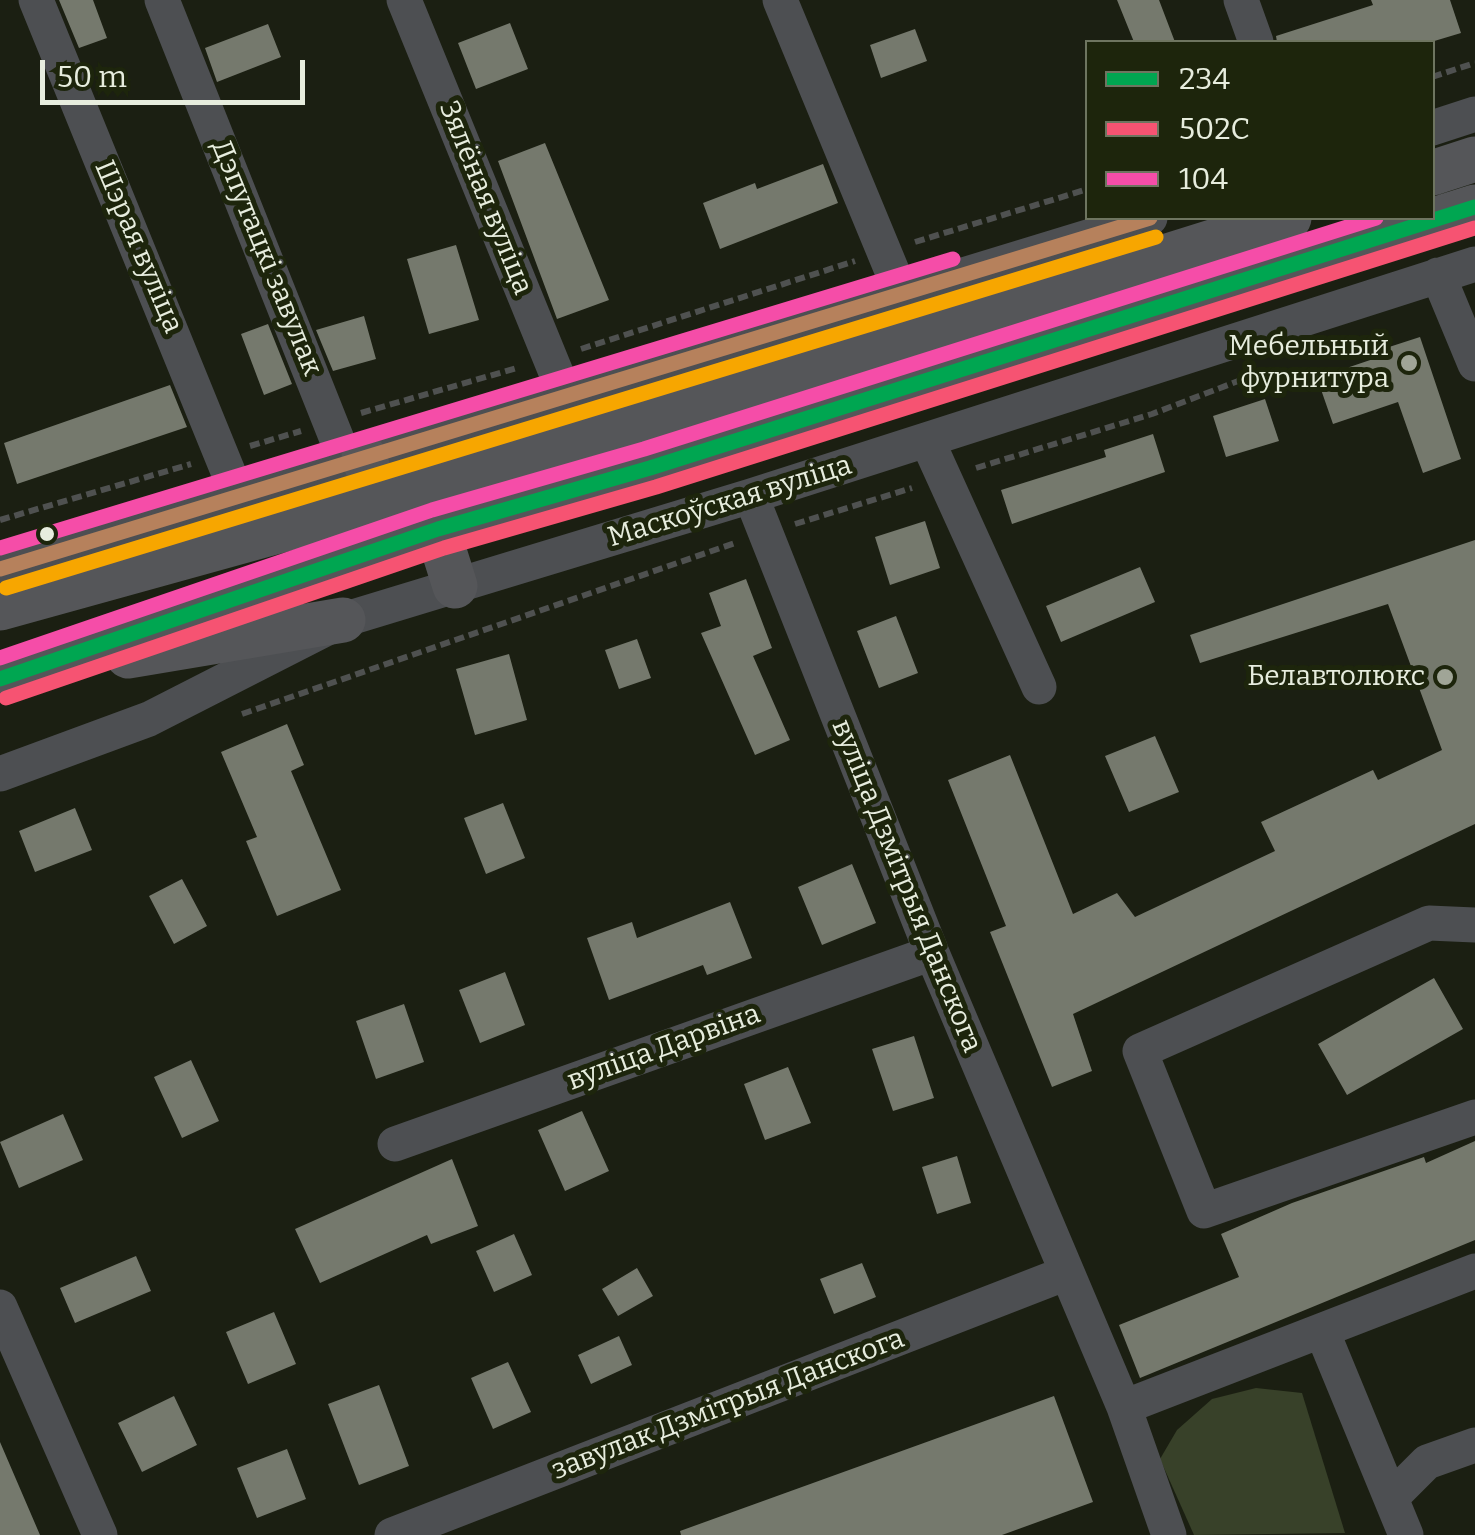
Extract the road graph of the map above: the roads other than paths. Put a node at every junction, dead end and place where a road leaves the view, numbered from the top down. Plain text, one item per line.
1 (36, 0) edge
2 (162, 0) edge
3 (404, 0) edge
4 (780, 0) edge
5 (1240, 0) edge
6 (1255, 40) edge
7 (1475, 114) edge
8 (1435, 127) edge
9 (1475, 159) edge
10 (1435, 171) edge
11 (1475, 207) edge
12 (1144, 220) edge
13 (1283, 220) edge
14 (1434, 220) edge
15 (1435, 220) edge
16 (1475, 264) edge
17 (1438, 275) junction
18 (902, 296) junction
19 (1475, 364) edge
20 (566, 397) junction
21 (927, 440) junction
22 (355, 460) junction
23 (238, 496) junction
24 (751, 496) junction
25 (431, 509) junction
26 (386, 524) junction
27 (0, 570) edge
28 (456, 586) junction
29 (0, 608) edge
30 (343, 620) junction
31 (4, 678) edge
32 (1039, 686) dead end
33 (0, 774) edge
34 (1475, 925) edge
35 (932, 953) junction
36 (1475, 1117) edge
37 (395, 1144) dead end
38 (1475, 1271) edge
39 (1064, 1274) junction
40 (0, 1307) edge
41 (1322, 1331) junction
42 (1124, 1407) junction
43 (1475, 1445) edge
44 (1391, 1498) junction
45 (100, 1535) edge
46 (392, 1535) edge
47 (1168, 1535) edge
48 (1406, 1535) edge

1 - 23 street, Шэрая вуліца
2 - 22 street, Дэпутацкі завулак
3 - 20 street, Зялёная вуліца
4 - 18 street
5 - 6 street
7 - 8 street
9 - 10 main road
11 - 15 main road, Маскоўская вуліца
12 - 18 street
13 - 25 main road, Маскоўская вуліца
14 - 25 main road, Маскоўская вуліца
16 - 17 street, Маскоўская вуліца
17 - 19 street
17 - 21 street, Маскоўская вуліца
18 - 20 street
20 - 22 street
21 - 24 street, Маскоўская вуліца
21 - 32 street
22 - 23 street
22 - 26 main road
23 - 27 street
24 - 28 street, Маскоўская вуліца
24 - 35 street, вуліца Дзмітрыя Данскога
25 - 26 main road, Маскоўская вуліца
25 - 28 main road
26 - 29 main road, Маскоўская вуліца
26 - 31 main road, Маскоўская вуліца
28 - 30 street, Маскоўская вуліца
30 - 31 main road
30 - 33 street, Маскоўская вуліца
34 - 36 street
35 - 37 street, вуліца Дарвіна
35 - 39 street, вуліца Дзмітрыя Данскога
38 - 41 street
39 - 42 street, вуліца Дзмітрыя Данскога
39 - 46 street, завулак Дзмітрыя Данскога
40 - 45 street
41 - 42 street
41 - 44 street
42 - 47 street, вуліца Дзмітрыя Данскога
43 - 44 street
44 - 48 street

